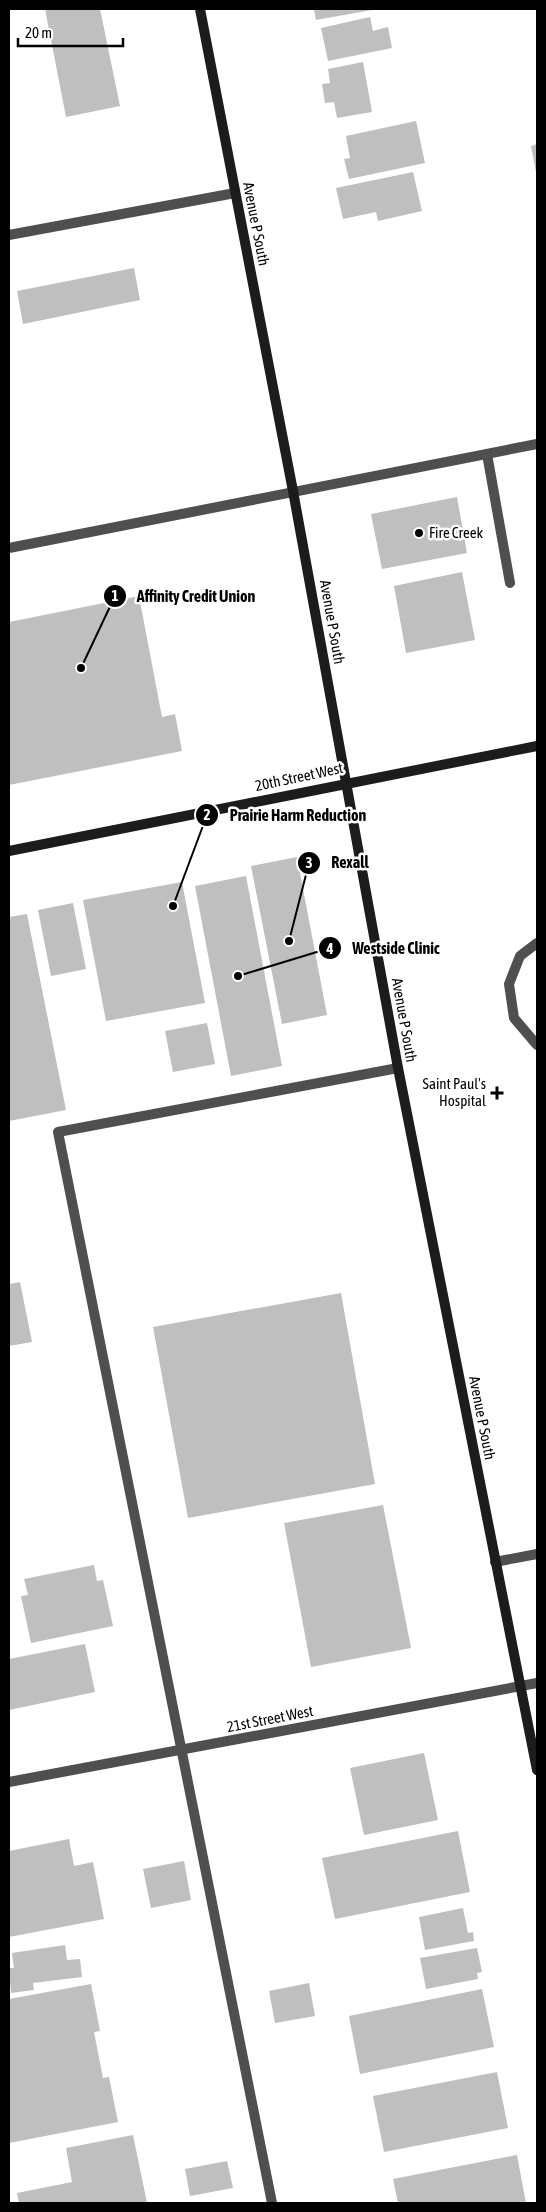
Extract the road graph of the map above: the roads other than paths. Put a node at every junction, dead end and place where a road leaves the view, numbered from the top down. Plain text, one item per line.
1 (200, 9) edge
2 (235, 192) junction
3 (9, 235) edge
4 (537, 444) edge
5 (487, 454) junction
6 (293, 491) junction
7 (9, 548) edge
8 (510, 583) dead end
9 (537, 746) edge
10 (346, 782) junction
11 (9, 851) edge
12 (537, 943) edge
13 (537, 1045) edge
14 (398, 1068) junction
15 (537, 1554) edge
16 (495, 1562) junction
17 (537, 1683) edge
18 (521, 1686) junction
19 (182, 1751) junction
20 (537, 1770) edge
21 (9, 1782) edge
22 (272, 2203) edge

1 - 2 main road, Avenue P South
2 - 3 street
2 - 6 main road, Avenue P South
4 - 5 street
5 - 6 street
5 - 8 street
6 - 7 street
6 - 10 main road, Avenue P South
9 - 10 main road, 20th Street West
10 - 11 main road, 20th Street West
10 - 14 main road, Avenue P South
12 - 13 street
14 - 16 main road, Avenue P South
14 - 19 street
15 - 16 street
16 - 18 main road, Avenue P South
17 - 18 street, 21st Street West
18 - 19 street, 21st Street West
18 - 20 main road, Avenue P South
19 - 21 street, 21st Street West
19 - 22 street

